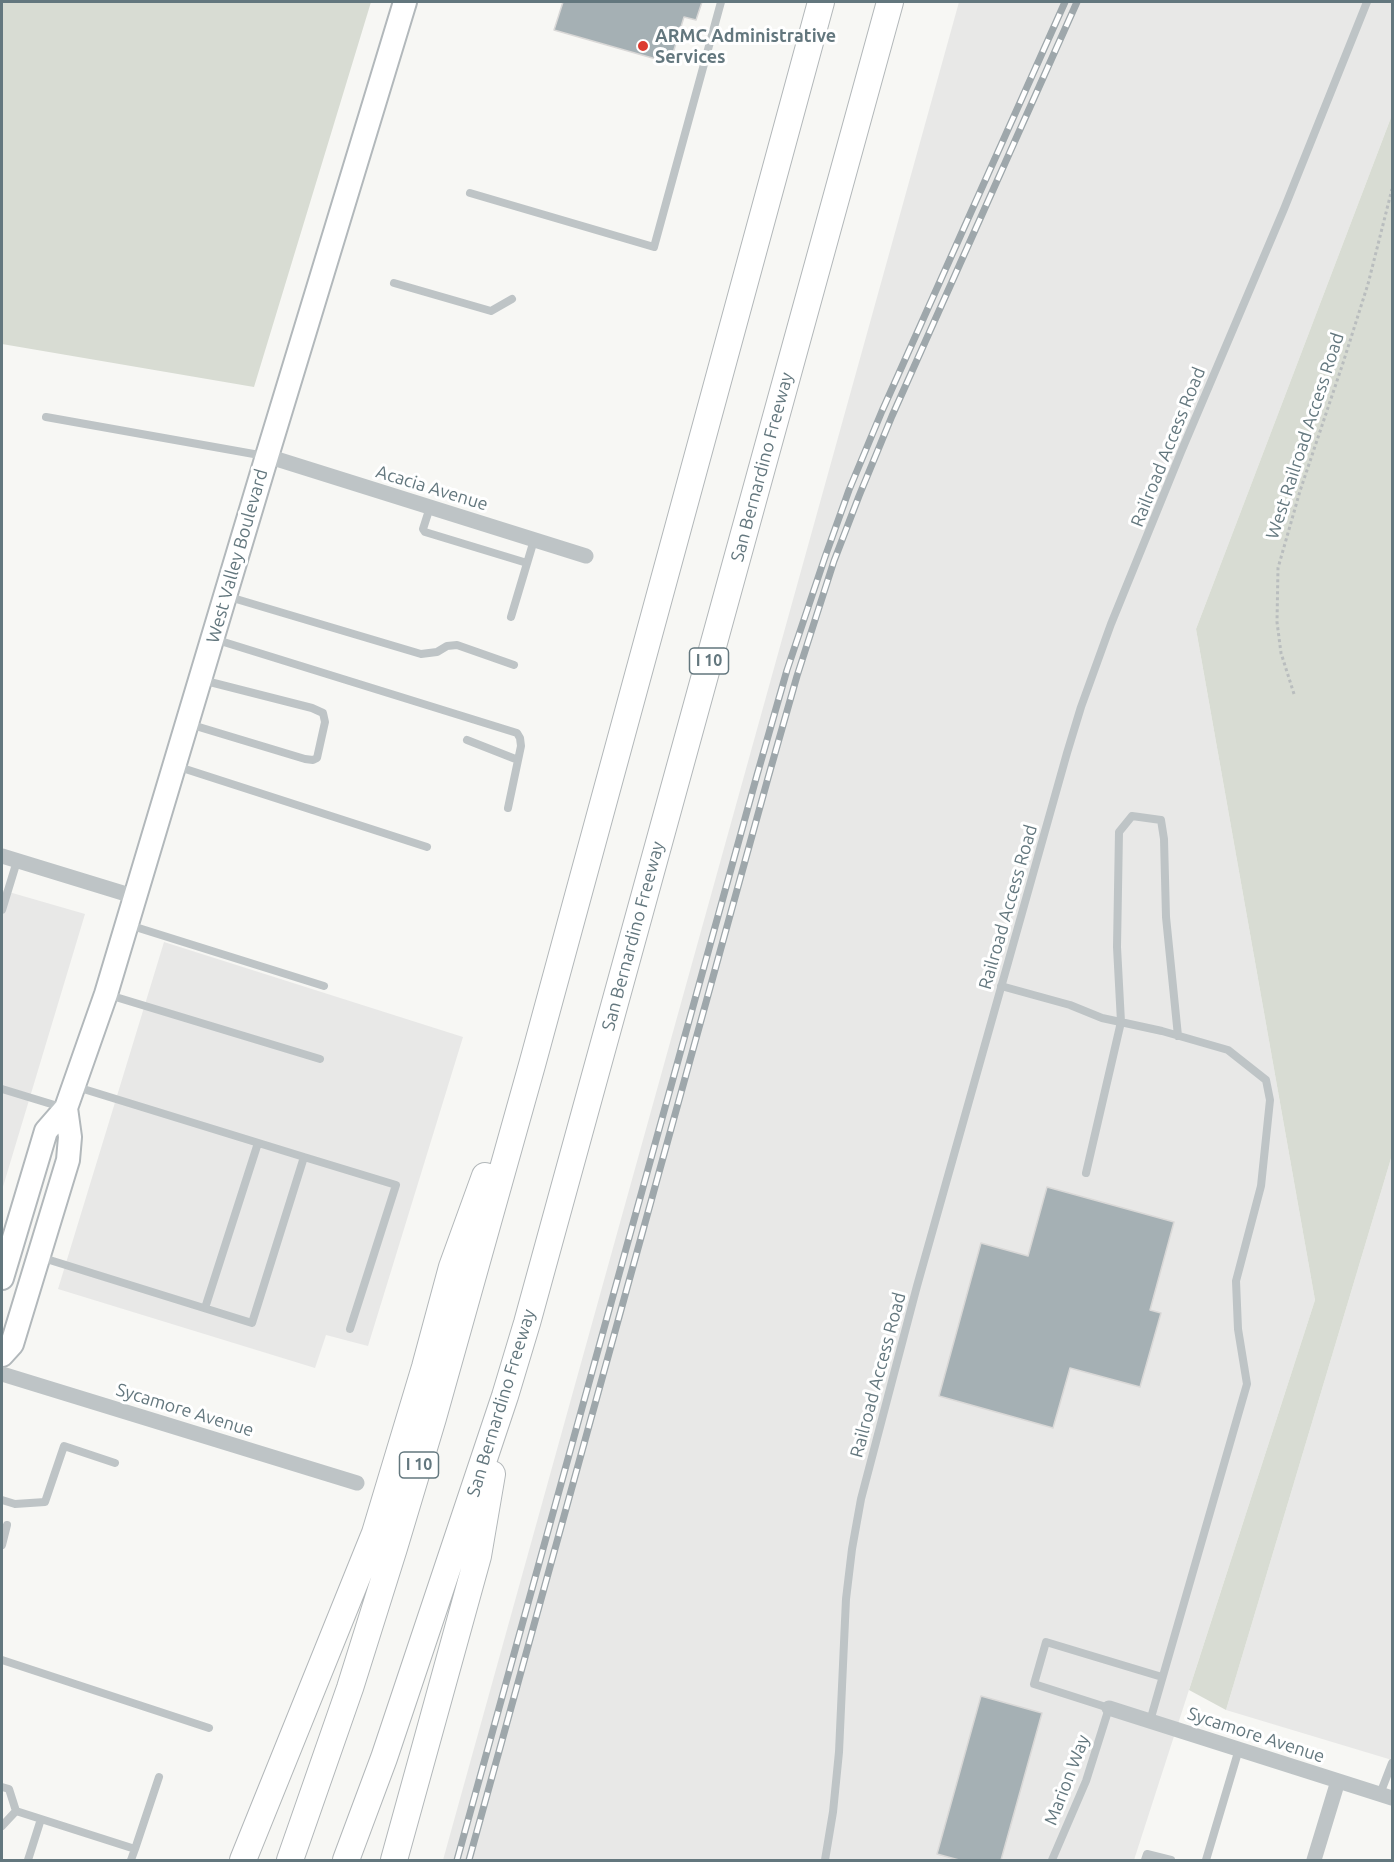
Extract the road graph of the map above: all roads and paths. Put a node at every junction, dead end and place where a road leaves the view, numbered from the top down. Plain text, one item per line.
1 (405, 2) edge
2 (721, 2) edge
3 (821, 2) edge
4 (890, 2) edge
5 (1367, 2) edge
6 (1392, 189) edge
7 (470, 193) dead end
8 (394, 283) dead end
9 (512, 299) dead end
10 (46, 417) dead end
11 (267, 456) junction
12 (430, 507) junction
13 (534, 540) junction
14 (586, 556) dead end
15 (527, 563) junction
16 (225, 596) junction
17 (511, 617) dead end
18 (213, 638) junction
19 (514, 665) dead end
20 (201, 680) junction
21 (1294, 694) dead end
22 (188, 724) junction
23 (468, 740) dead end
24 (518, 760) junction
25 (175, 765) junction
26 (508, 808) dead end
27 (427, 847) dead end
28 (2, 856) edge
29 (17, 861) junction
30 (136, 897) junction
31 (2, 910) edge
32 (128, 924) junction
33 (324, 986) dead end
34 (1001, 986) junction
35 (106, 994) junction
36 (1121, 1022) junction
37 (1178, 1036) junction
38 (320, 1059) dead end
39 (532, 1065) junction
40 (74, 1086) junction
41 (2, 1089) edge
42 (66, 1108) junction
43 (258, 1143) junction
44 (304, 1157) junction
45 (1086, 1173) dead end
46 (38, 1256) junction
47 (2, 1278) edge
48 (205, 1308) junction
49 (350, 1329) dead end
50 (2, 1355) edge
51 (2, 1374) edge
52 (505, 1396) junction
53 (115, 1463) dead end
54 (357, 1483) dead end
55 (2, 1500) edge
56 (7, 1525) dead end
57 (2, 1545) edge
58 (2, 1660) edge
59 (1162, 1677) junction
60 (1109, 1708) junction
61 (1150, 1721) junction
62 (209, 1728) dead end
63 (1239, 1749) junction
64 (1392, 1762) edge
65 (159, 1777) dead end
66 (1338, 1781) junction
67 (2, 1786) edge
68 (1386, 1796) edge
69 (16, 1811) junction
70 (41, 1819) junction
71 (2, 1826) edge
72 (135, 1849) junction
73 (28, 1860) edge
74 (131, 1860) edge
75 (243, 1860) edge
76 (290, 1860) edge
77 (346, 1860) edge
78 (394, 1860) edge
79 (825, 1860) edge
80 (1052, 1860) edge
81 (1145, 1860) edge
82 (1171, 1860) edge
83 (1206, 1860) edge
84 (1314, 1860) edge

1 - 11 main road, West Valley Boulevard
2 - 7 lane
3 - 39 highway, I 10
4 - 52 highway, San Bernardino Freeway / I 10
5 - 34 lane, Railroad Access Road
6 - 21 path, West Railroad Access Road
8 - 9 lane
10 - 11 lane
11 - 12 street, Acacia Avenue
11 - 16 main road, West Valley Boulevard
12 - 13 street, Acacia Avenue
12 - 15 lane
13 - 14 street, Acacia Avenue
13 - 15 lane
15 - 17 lane
16 - 18 main road, West Valley Boulevard
16 - 19 lane
18 - 20 main road, West Valley Boulevard
18 - 24 lane
20 - 22 main road, West Valley Boulevard
20 - 22 lane
22 - 25 main road, West Valley Boulevard
23 - 24 lane
24 - 26 lane
25 - 27 lane
25 - 30 main road, West Valley Boulevard
28 - 29 street
29 - 30 street
29 - 31 lane
30 - 32 main road, West Valley Boulevard
32 - 33 lane
32 - 35 main road, West Valley Boulevard
34 - 36 lane
34 - 79 lane, Railroad Access Road
35 - 38 lane
35 - 40 main road, West Valley Boulevard
36 - 37 lane
36 - 37 lane
36 - 45 lane
37 - 59 lane
39 - 75 highway
39 - 76 highway, I 10
40 - 42 main road, West Valley Boulevard
40 - 43 lane
41 - 42 lane
42 - 46 main road, West Valley Boulevard
42 - 47 main road, West Valley Boulevard
43 - 44 lane
43 - 48 lane
44 - 48 lane
44 - 49 lane
46 - 48 lane
46 - 50 main road, West Valley Boulevard
51 - 54 street, Sycamore Avenue
52 - 77 highway, San Bernardino Freeway / I 10
52 - 78 highway
53 - 55 lane
56 - 57 lane
58 - 62 lane
59 - 60 lane
59 - 61 lane
60 - 61 street, Sycamore Avenue
60 - 80 lane, Marion Way
61 - 63 street, Sycamore Avenue
63 - 66 street, Sycamore Avenue
63 - 83 lane
64 - 68 lane
65 - 72 lane
66 - 68 street, Sycamore Avenue
66 - 84 street
67 - 69 lane
69 - 70 lane
69 - 71 lane
70 - 72 lane
70 - 73 lane
72 - 74 lane
81 - 82 lane

